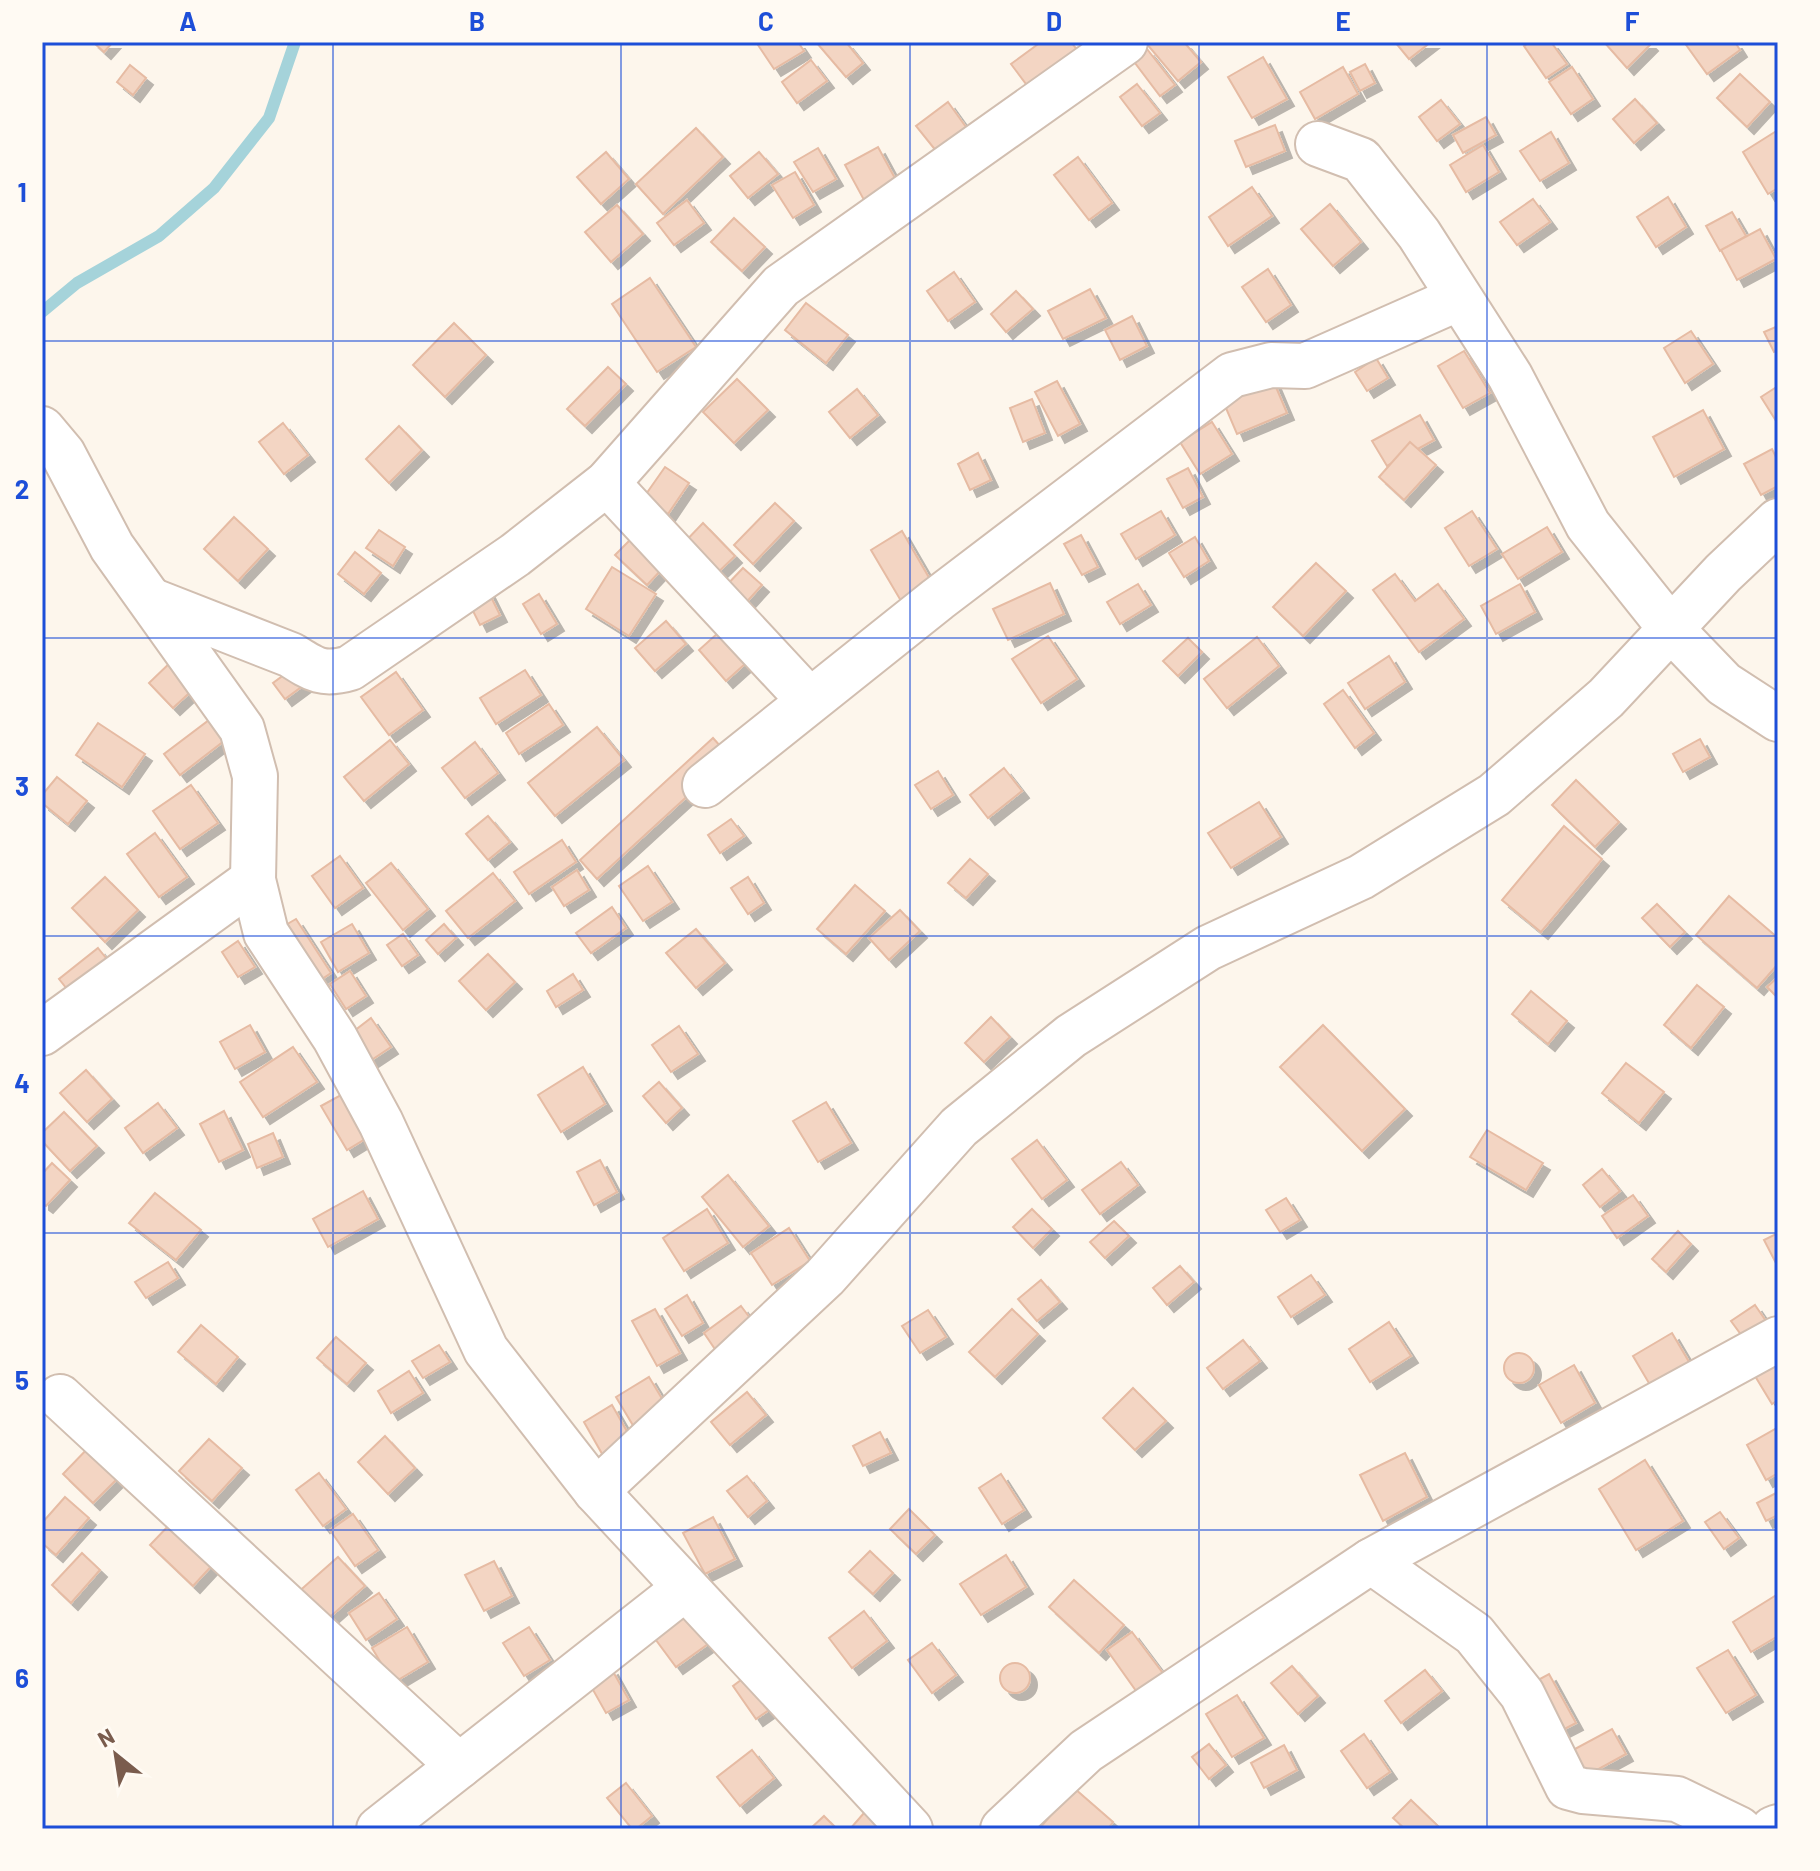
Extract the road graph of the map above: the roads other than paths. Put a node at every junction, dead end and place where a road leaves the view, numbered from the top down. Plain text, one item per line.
1 (1125, 42) edge
2 (1318, 144) dead end
3 (1459, 298) junction
4 (42, 429) edge
5 (607, 483) junction
6 (1778, 521) edge
7 (153, 601) junction
8 (1671, 629) junction
9 (809, 700) junction
10 (1778, 719) edge
11 (705, 785) dead end
12 (253, 880) junction
13 (42, 1033) edge
14 (1778, 1339) edge
15 (60, 1397) dead end
16 (596, 1491) junction
17 (1371, 1561) junction
18 (684, 1589) junction
19 (459, 1766) junction
20 (379, 1829) edge
21 (910, 1829) edge
22 (1003, 1829) edge
23 (1739, 1829) edge

1 - 5 street
2 - 3 street
3 - 8 street
3 - 9 street
4 - 7 street
5 - 7 street
5 - 9 street
6 - 8 street
7 - 12 street
8 - 10 street
8 - 16 street
9 - 11 street
12 - 13 street
12 - 16 street
14 - 17 street
15 - 19 street
16 - 18 street
17 - 22 street
17 - 23 street
18 - 19 street
18 - 21 street
19 - 20 street

